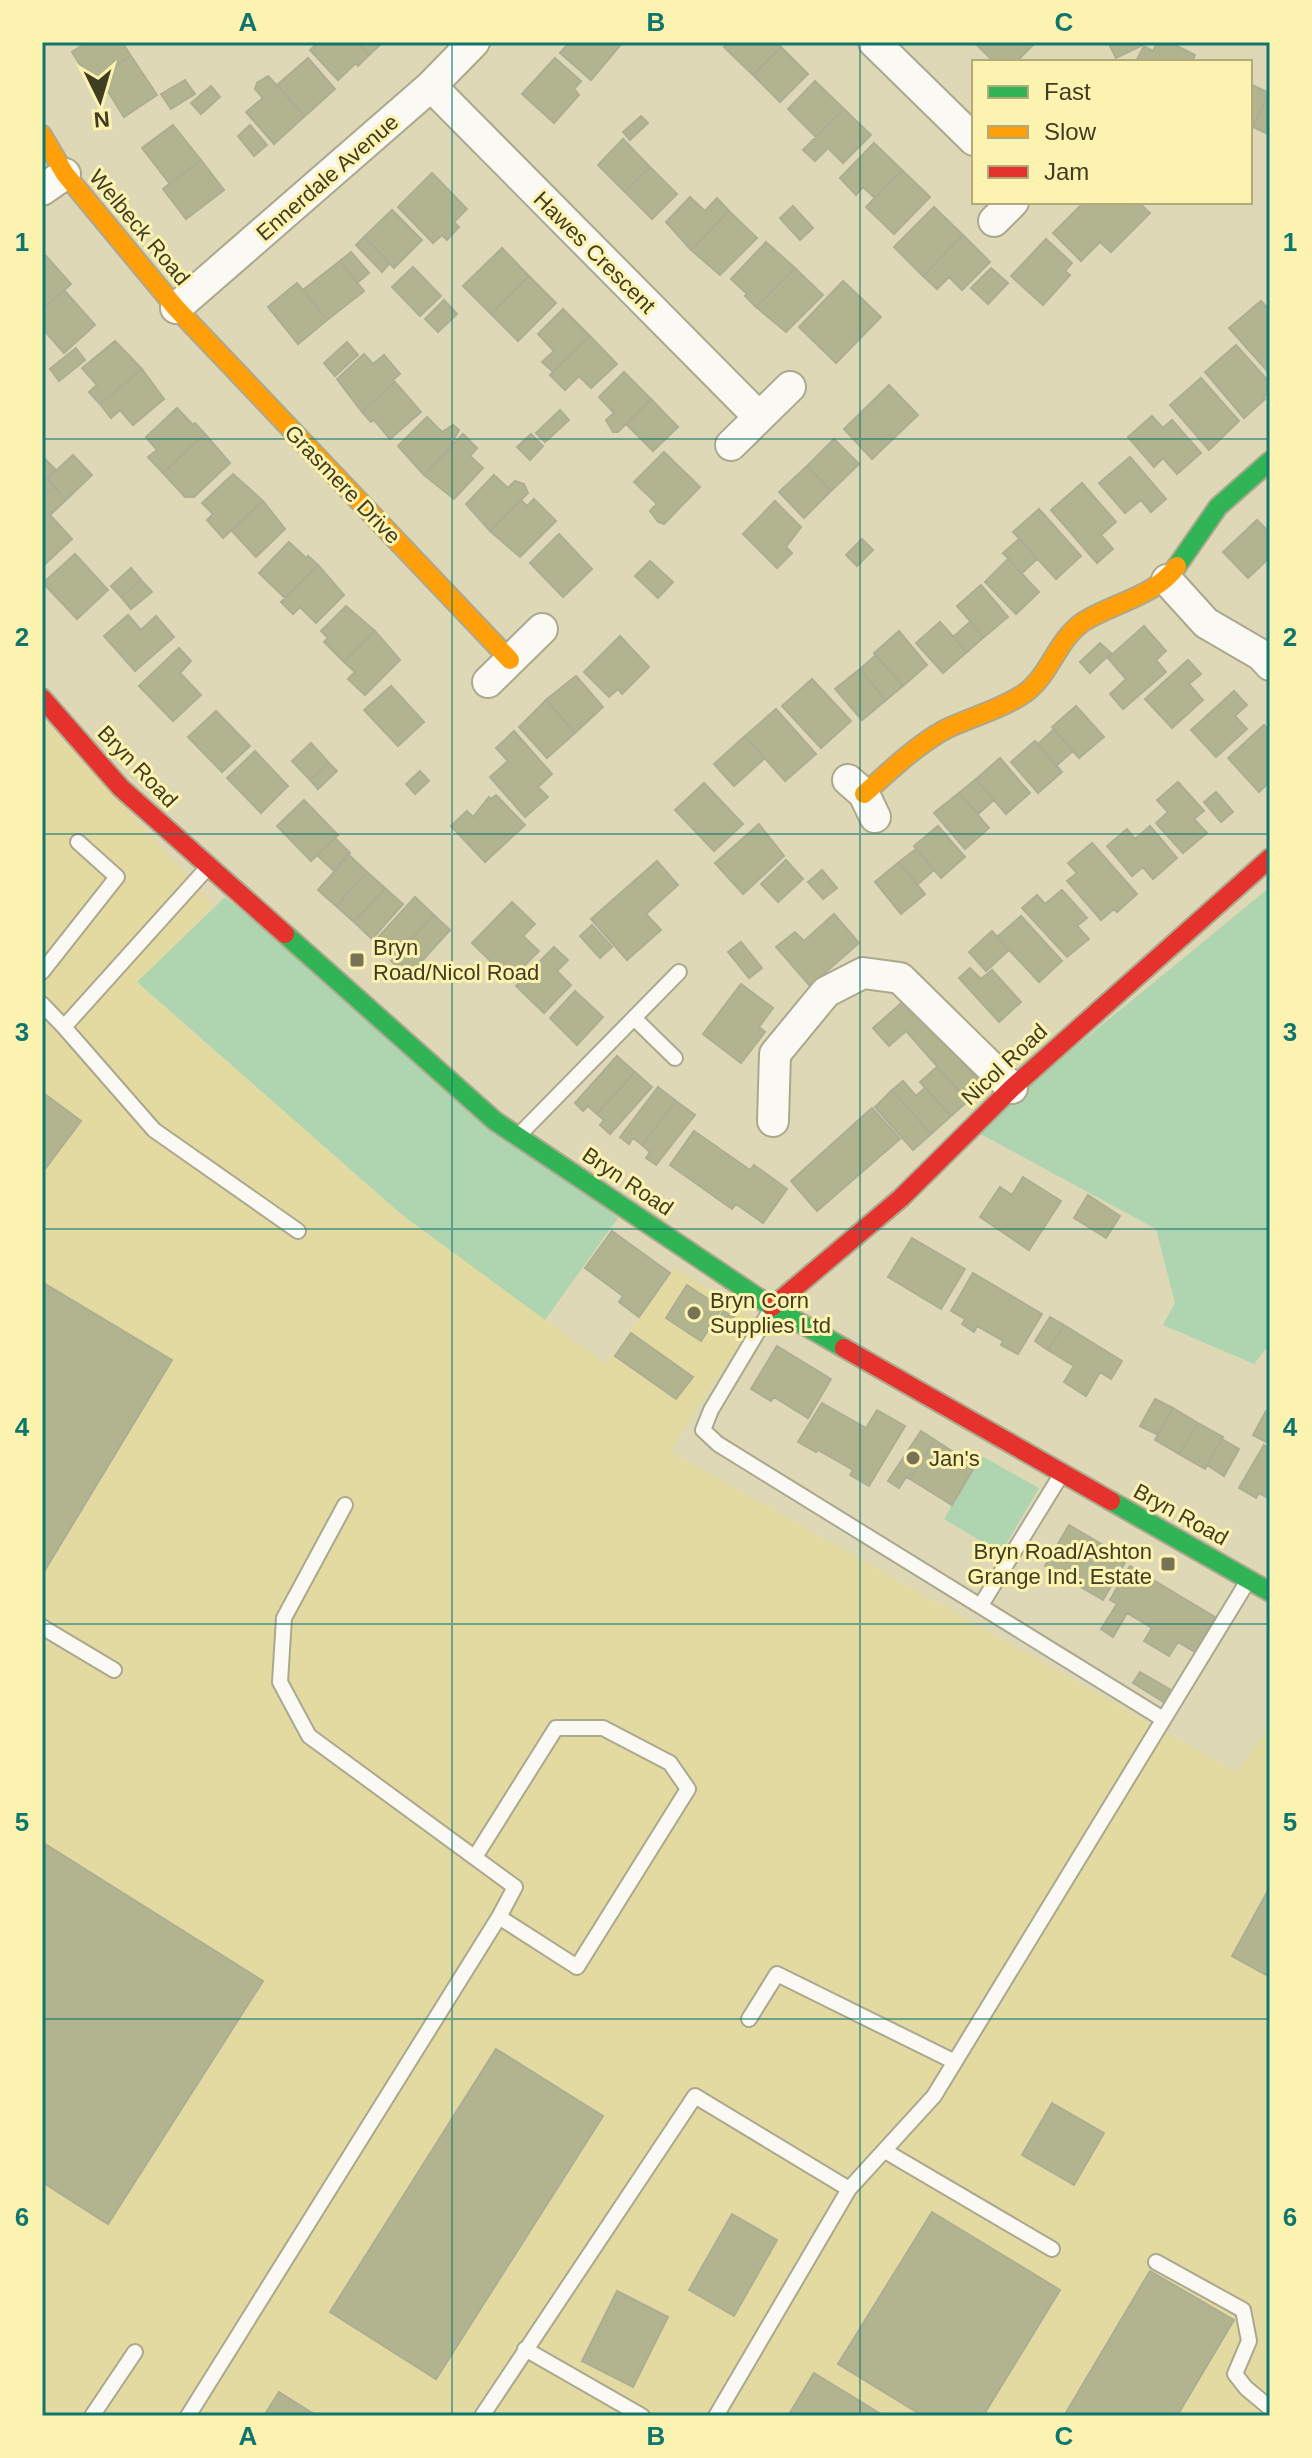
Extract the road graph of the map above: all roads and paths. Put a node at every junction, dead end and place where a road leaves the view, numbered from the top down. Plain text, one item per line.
1 (474, 42) edge
2 (874, 42) edge
3 (431, 86) junction
4 (42, 135) edge
5 (972, 138) edge
6 (54, 182) edge
7 (176, 308) junction
8 (790, 387) dead end
9 (759, 417) junction
10 (731, 445) dead end
11 (1270, 461) edge
12 (1167, 580) junction
13 (542, 629) dead end
14 (510, 660) junction
15 (1270, 665) edge
16 (488, 682) dead end
17 (42, 698) edge
18 (862, 797) dead end
19 (78, 842) dead end
20 (1270, 858) edge
21 (208, 867) junction
22 (42, 972) edge
23 (679, 972) dead end
24 (42, 1004) edge
25 (634, 1018) junction
26 (64, 1027) junction
27 (675, 1058) dead end
28 (1012, 1088) junction
29 (773, 1121) dead end
30 (518, 1136) junction
31 (298, 1231) dead end
32 (772, 1307) junction
33 (1061, 1475) junction
34 (345, 1505) dead end
35 (1248, 1580) junction
36 (1270, 1592) edge
37 (981, 1605) junction
38 (42, 1627) edge
39 (114, 1670) dead end
40 (1163, 1719) junction
41 (475, 1857) junction
42 (499, 1917) junction
43 (749, 2019) dead end
44 (955, 2062) junction
45 (885, 2151) junction
46 (849, 2189) junction
47 (1052, 2249) dead end
48 (1156, 2262) dead end
49 (525, 2349) junction
50 (135, 2352) dead end
51 (1270, 2408) edge
52 (92, 2416) edge
53 (188, 2416) edge
54 (482, 2416) edge
55 (642, 2416) edge
56 (716, 2416) edge

1 - 3 street, Ennerdale Avenue
2 - 5 street
3 - 7 street, Ennerdale Avenue
3 - 9 street, Hawes Crescent
4 - 6 street, Welbeck Road
6 - 7 street, Welbeck Road
7 - 14 street, Grasmere Drive
8 - 9 street
9 - 10 street
11 - 12 street
12 - 15 street
12 - 18 street
13 - 14 street
14 - 16 street
17 - 21 street, Bryn Road
19 - 22 lane
20 - 28 street, Nicol Road
21 - 26 lane
21 - 30 street, Bryn Road
23 - 25 lane
24 - 26 lane
25 - 27 lane
25 - 30 lane
26 - 31 lane
28 - 29 street
28 - 32 street, Nicol Road
30 - 32 street, Bryn Road
32 - 33 street, Bryn Road
32 - 37 lane
33 - 35 street, Bryn Road
33 - 37 lane
34 - 41 lane
35 - 36 street, Bryn Road
35 - 40 lane
37 - 40 lane
38 - 39 lane
40 - 44 lane
41 - 42 lane
41 - 42 lane
42 - 53 lane
43 - 44 lane
44 - 45 lane
45 - 46 lane
45 - 47 lane
46 - 49 lane
46 - 56 lane
48 - 51 lane
49 - 54 lane
49 - 55 lane
50 - 52 lane

